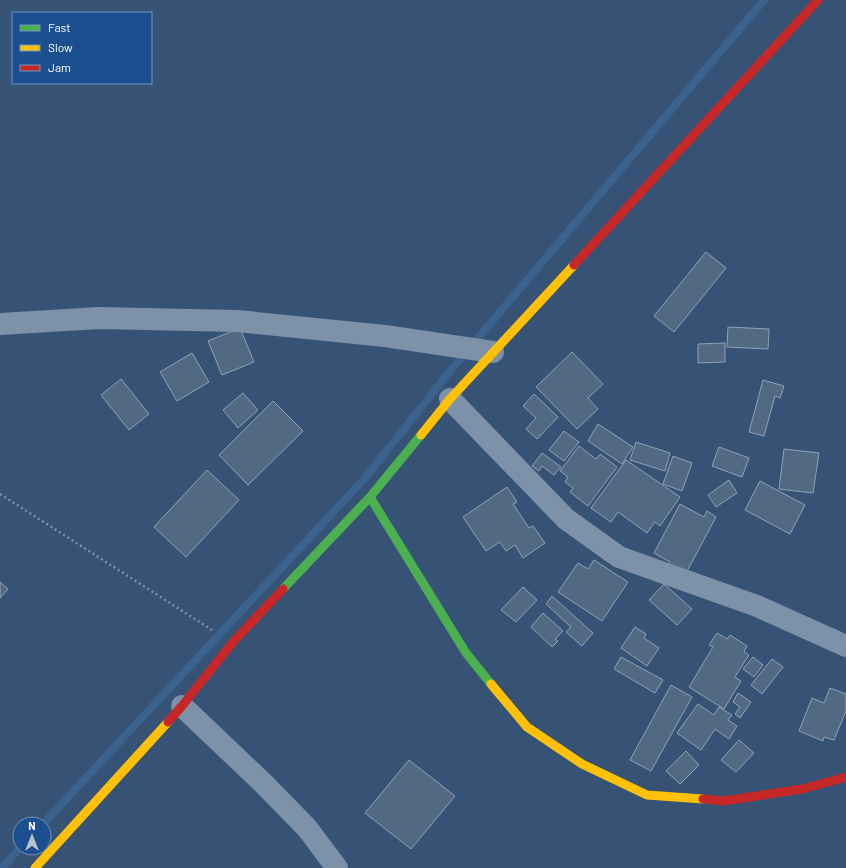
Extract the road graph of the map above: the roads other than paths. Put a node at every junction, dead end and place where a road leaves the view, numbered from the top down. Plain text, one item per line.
1 (818, 0) edge
2 (0, 324) edge
3 (493, 352) junction
4 (450, 399) junction
5 (370, 496) junction
6 (846, 646) edge
7 (182, 706) junction
8 (846, 777) edge
9 (35, 868) edge
10 (337, 868) edge

1 - 3 main road
2 - 3 street
3 - 4 main road
4 - 5 main road
4 - 6 street
5 - 7 main road
5 - 8 main road
7 - 9 main road
7 - 10 street

